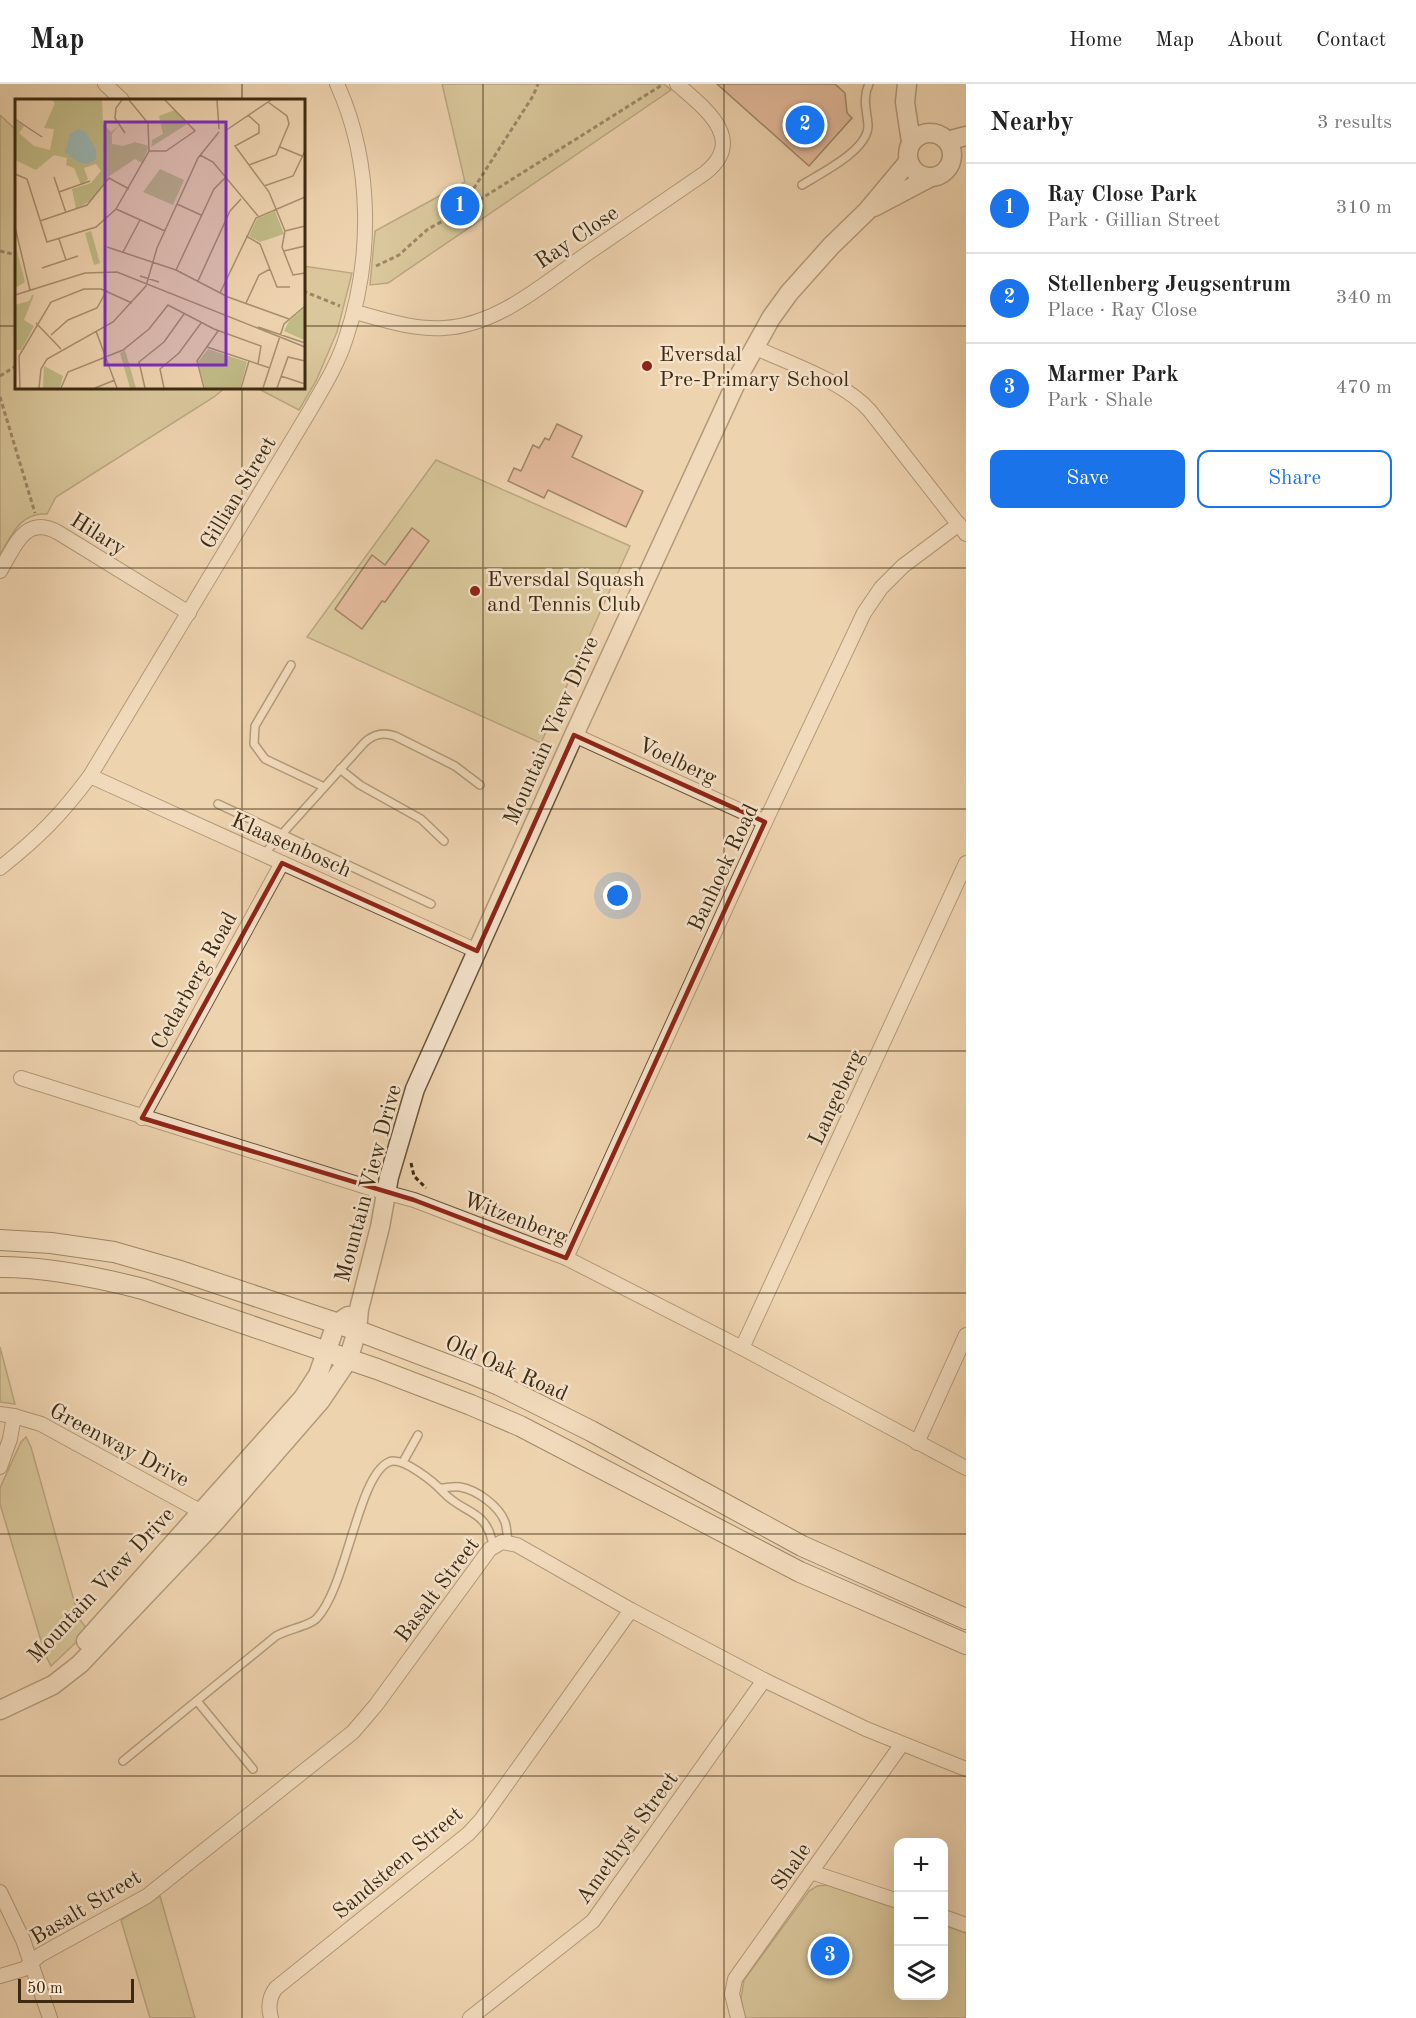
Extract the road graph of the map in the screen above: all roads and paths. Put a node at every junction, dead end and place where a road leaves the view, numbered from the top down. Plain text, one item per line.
1 (105, 84) edge
2 (337, 84) edge
3 (538, 84) edge
4 (664, 84) edge
5 (870, 84) edge
6 (682, 86) edge
7 (907, 86) edge
8 (121, 99) edge
9 (966, 136) edge
10 (911, 142) junction
11 (949, 145) edge
12 (908, 162) junction
13 (929, 178) junction
14 (801, 185) dead end
15 (867, 211) junction
16 (458, 213) junction
17 (0, 251) edge
18 (15, 255) edge
19 (361, 273) junction
20 (304, 291) edge
21 (355, 312) junction
22 (754, 347) junction
23 (15, 367) edge
24 (0, 376) edge
25 (0, 397) edge
26 (39, 527) junction
27 (963, 529) edge
28 (0, 571) edge
29 (189, 613) junction
30 (291, 665) dead end
31 (574, 735) junction
32 (340, 769) junction
33 (90, 776) junction
34 (480, 785) dead end
35 (324, 787) junction
36 (218, 804) dead end
37 (765, 822) junction
38 (281, 834) junction
39 (444, 841) dead end
40 (264, 854) junction
41 (282, 862) junction
42 (966, 863) edge
43 (0, 868) edge
44 (431, 904) dead end
45 (477, 951) junction
46 (21, 1078) dead end
47 (142, 1118) junction
48 (411, 1159) dead end
49 (426, 1188) dead end
50 (386, 1193) junction
51 (0, 1240) edge
52 (566, 1258) junction
53 (0, 1267) edge
54 (359, 1310) junction
55 (336, 1323) junction
56 (357, 1331) junction
57 (966, 1335) edge
58 (742, 1348) junction
59 (325, 1351) junction
60 (348, 1360) junction
61 (7, 1415) edge
62 (418, 1435) dead end
63 (917, 1443) junction
64 (403, 1462) junction
65 (0, 1467) edge
66 (966, 1468) edge
67 (440, 1488) junction
68 (208, 1516) junction
69 (508, 1542) junction
70 (493, 1546) junction
71 (631, 1610) junction
72 (966, 1619) edge
73 (966, 1644) edge
74 (764, 1680) junction
75 (197, 1701) junction
76 (0, 1710) edge
77 (902, 1744) junction
78 (123, 1761) dead end
79 (253, 1769) dead end
80 (966, 1769) edge
81 (811, 1872) junction
82 (0, 1892) edge
83 (894, 1901) edge
84 (948, 1918) edge
85 (966, 1925) edge
86 (32, 1962) junction
87 (0, 1976) edge
88 (50, 2018) edge
89 (271, 2018) edge
90 (470, 2018) edge
91 (738, 2018) edge

1 - 8 street
2 - 19 street, Gillian Street
3 - 16 path
4 - 16 path
5 - 14 lane
6 - 21 street, Ray Close
7 - 10 street
7 - 11 street
9 - 11 street
10 - 11 street
10 - 12 street
11 - 13 street
12 - 13 street
12 - 15 street, Mountain View Drive
13 - 15 street, Mountain View Drive
15 - 22 street, Mountain View Drive
16 - 19 path
17 - 18 path
19 - 21 street, Gillian Street
20 - 21 path
21 - 29 street, Gillian Street
22 - 27 street
22 - 31 street, Mountain View Drive
23 - 24 path
25 - 26 path
26 - 28 street, Hilary
26 - 29 street, Hilary
27 - 37 street, Banhoek Road
29 - 33 street, Gillian Street
30 - 35 lane
31 - 37 street, Voelberg
31 - 45 street, Mountain View Drive
32 - 34 lane
32 - 35 lane
32 - 39 lane
33 - 40 street, Klaasenbosch
33 - 43 street, Gillian Street
35 - 38 lane
36 - 38 lane
37 - 52 street, Banhoek Road
38 - 40 lane
38 - 44 lane
40 - 41 street, Klaasenbosch
41 - 45 street, Klaasenbosch
41 - 47 street, Cedarberg Road
42 - 58 street, Langeberg
45 - 50 street, Mountain View Drive
46 - 47 street, Witzenberg
47 - 50 street, Witzenberg
48 - 49 path
50 - 52 street, Witzenberg
50 - 54 street, Mountain View Drive
51 - 55 main road, Old Oak Road
52 - 58 street, Witzenberg
53 - 59 main road
54 - 55 street, Mountain View Drive
54 - 56 street, Mountain View Drive
55 - 56 main road, Old Oak Road
55 - 59 street, Mountain View Drive
56 - 60 street, Mountain View Drive
56 - 72 main road, Old Oak Road
57 - 63 street
58 - 63 street, Witzenberg
59 - 60 main road
59 - 68 street, Mountain View Drive
60 - 68 street, Mountain View Drive
60 - 73 main road
61 - 65 street
61 - 68 street, Greenway Drive
62 - 64 lane
63 - 66 street, Witzenberg
64 - 67 lane
64 - 75 lane
67 - 69 lane
67 - 70 lane
68 - 76 street, Mountain View Drive
69 - 70 street, Basalt Street
69 - 71 street, Basalt Street
70 - 86 street, Basalt Street
71 - 74 street, Basalt Street
71 - 89 street, Sandsteen Street
74 - 77 street, Basalt Street
74 - 90 street, Amethyst Street
75 - 78 lane
75 - 79 lane
77 - 80 street, Basalt Street
77 - 81 street, Shale
81 - 83 street
81 - 91 street, Shale
82 - 86 street
84 - 85 street
86 - 87 street, Basalt Street
86 - 88 street

